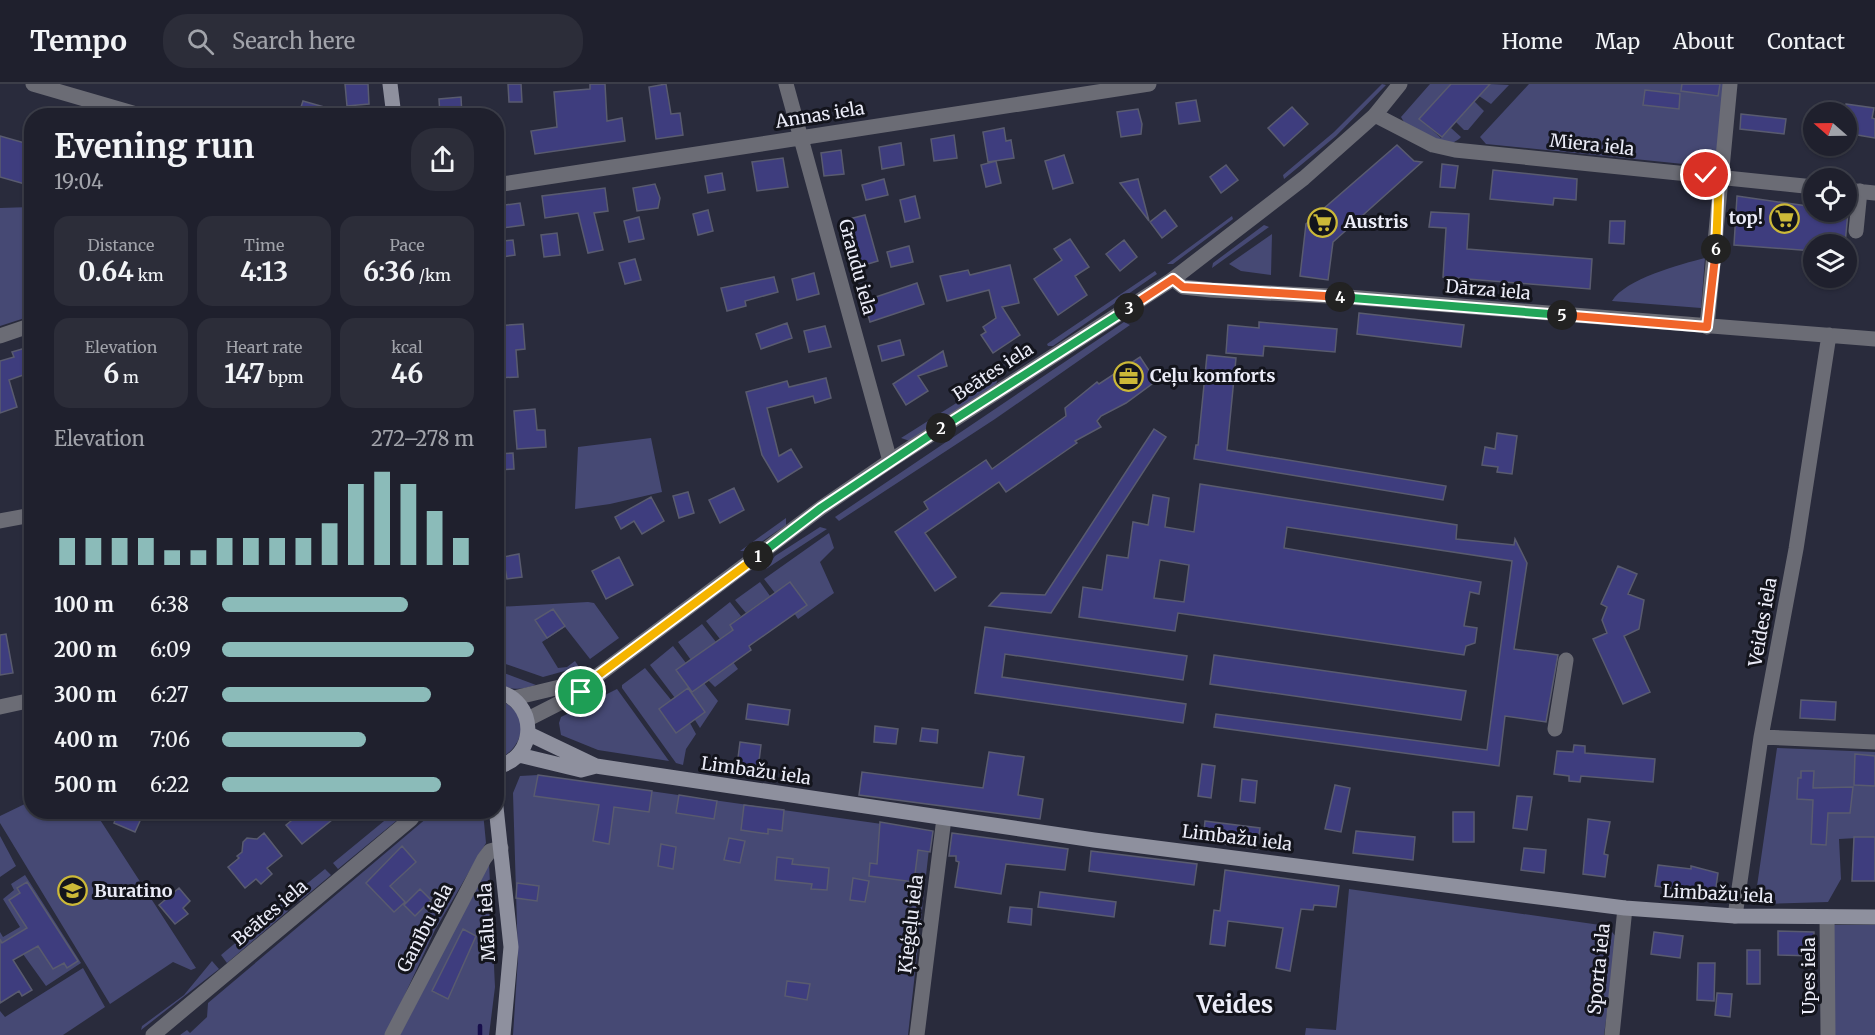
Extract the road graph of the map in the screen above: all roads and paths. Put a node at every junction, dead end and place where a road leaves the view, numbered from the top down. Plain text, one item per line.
1 (33, 84) edge
2 (390, 84) edge
3 (786, 84) edge
4 (1149, 84) edge
5 (1400, 84) edge
6 (1730, 84) edge
7 (116, 108) edge
8 (393, 108) edge
9 (1375, 115) junction
10 (802, 138) junction
11 (1719, 176) junction
12 (504, 184) edge
13 (1803, 186) edge
14 (1860, 191) edge
15 (1856, 231) dead end
16 (1173, 279) junction
17 (1707, 327) junction
18 (24, 328) edge
19 (1829, 335) junction
20 (0, 336) edge
21 (1875, 339) edge
22 (890, 461) junction
23 (24, 516) edge
24 (0, 521) edge
25 (1566, 660) dead end
26 (593, 679) junction
27 (504, 694) edge
28 (514, 698) junction
29 (24, 702) edge
30 (0, 707) edge
31 (528, 727) junction
32 (1555, 729) dead end
33 (1761, 736) junction
34 (1875, 742) edge
35 (519, 755) junction
36 (504, 763) edge
37 (596, 766) junction
38 (944, 818) junction
39 (408, 819) edge
40 (497, 819) edge
41 (501, 848) junction
42 (1625, 908) junction
43 (1735, 916) junction
44 (1827, 917) junction
45 (1875, 917) edge
46 (153, 1035) edge
47 (392, 1035) edge
48 (503, 1035) edge
49 (917, 1035) edge
50 (1611, 1035) edge
51 (1828, 1035) edge

1 - 7 street
2 - 8 main road
3 - 10 street, Graudu iela
4 - 10 street, Annas iela
5 - 9 street, Beātes iela
6 - 11 street
9 - 11 street, Miera iela
9 - 16 street, Beātes iela
10 - 12 street, Annas iela
10 - 22 street, Graudu iela
11 - 13 street, Miera iela
11 - 17 street
14 - 15 street
16 - 17 street, Dārza iela
16 - 22 street, Beātes iela
17 - 19 street, Dārza iela
18 - 20 street
19 - 21 street, Dārza iela
19 - 33 street, Veides iela
22 - 26 street, Beātes iela
23 - 24 street
25 - 32 street
26 - 28 street, Beātes iela
26 - 31 street, Beātes iela
27 - 28 main road
28 - 31 main road
29 - 30 street
31 - 35 main road
31 - 37 main road, Limbažu iela
33 - 34 street
33 - 43 street, Veides iela
35 - 36 main road
35 - 37 main road, Limbažu iela
37 - 38 main road, Limbažu iela
38 - 42 main road, Limbažu iela
38 - 49 street, Ķieģeļu iela
39 - 46 street, Beātes iela
40 - 41 main road, Mālu iela
41 - 47 street, Ganību iela
41 - 48 main road, Mālu iela
42 - 43 main road, Limbažu iela
42 - 50 street, Sporta iela
43 - 44 main road, Limbažu iela
44 - 45 main road, Limbažu iela
44 - 51 street, Upes iela

